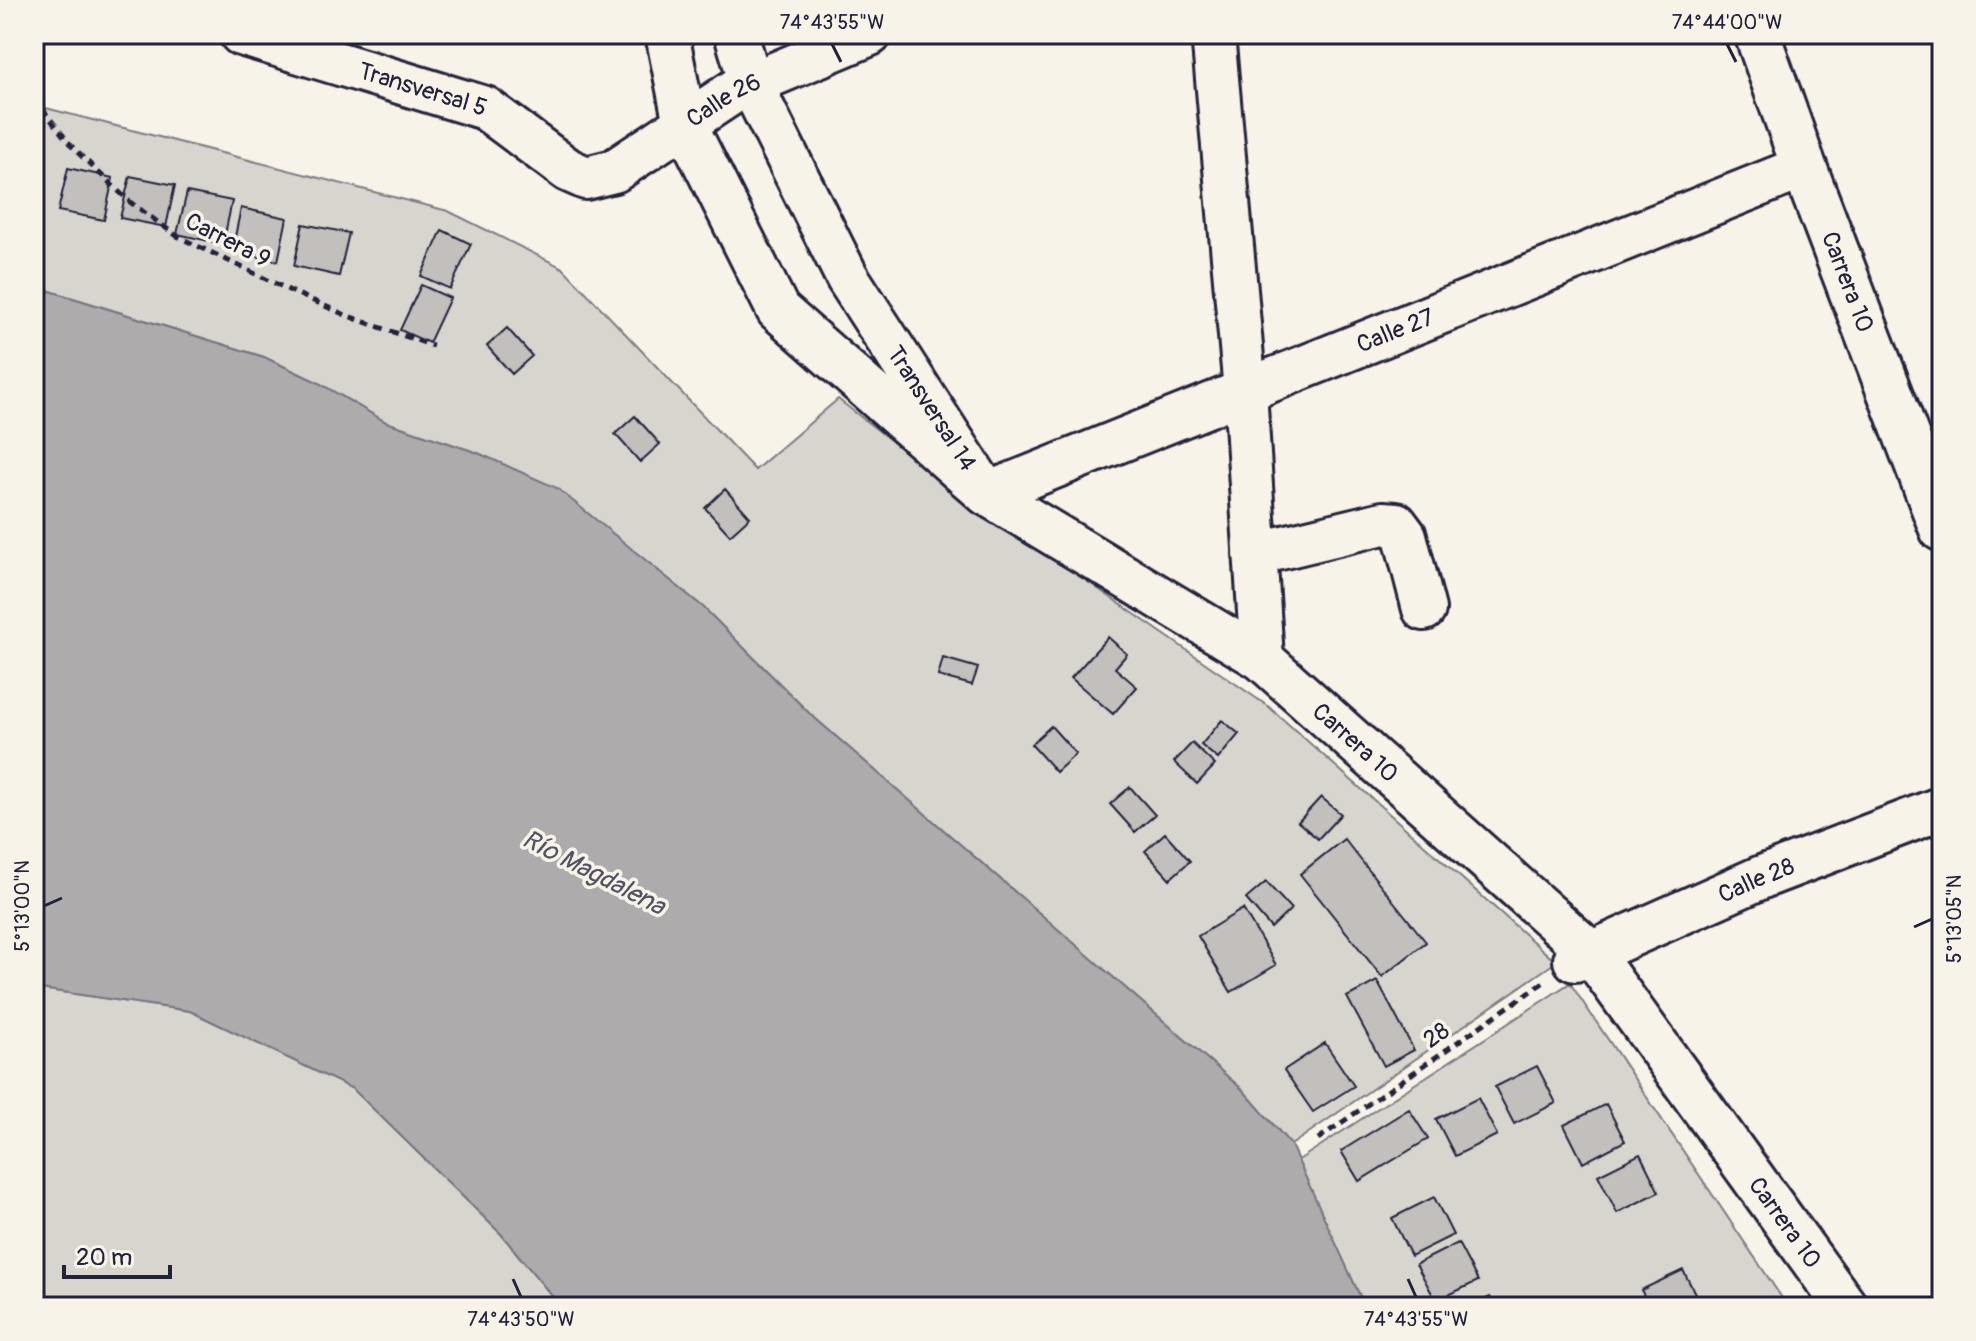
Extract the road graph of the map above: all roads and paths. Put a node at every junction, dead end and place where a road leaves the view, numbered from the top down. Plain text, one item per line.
1 (37, 34) edge
2 (241, 34) edge
3 (667, 34) edge
4 (736, 34) edge
5 (870, 34) edge
6 (1213, 34) edge
7 (1757, 34) edge
8 (34, 52) edge
9 (751, 84) junction
10 (685, 124) junction
11 (1804, 167) junction
12 (586, 178) joint
13 (433, 346) dead end
14 (1245, 391) junction
15 (987, 494) junction
16 (1942, 529) edge
17 (1255, 554) junction
18 (1424, 609) dead end
19 (1262, 659) junction
20 (1942, 808) edge
21 (1583, 956) junction
22 (1318, 1139) dead end
23 (1846, 1307) edge

1 - 8 path
2 - 12 street, Transversal 5
3 - 10 street
4 - 9 street, Transversal 14
5 - 9 street, Calle 26
6 - 14 street
7 - 11 street, Carrera 10
8 - 13 path, Carrera 9
9 - 10 street, Calle 26
9 - 15 street, Transversal 14
10 - 12 street, Calle 26
10 - 15 street
11 - 14 street, Calle 27
11 - 16 street, Carrera 10
14 - 15 street, Calle 27
14 - 17 street
15 - 19 street, Transversal 14
17 - 18 street
17 - 19 street
19 - 21 street, Carrera 10
20 - 21 street, Calle 28
21 - 22 path, 28
21 - 23 street, Carrera 10

